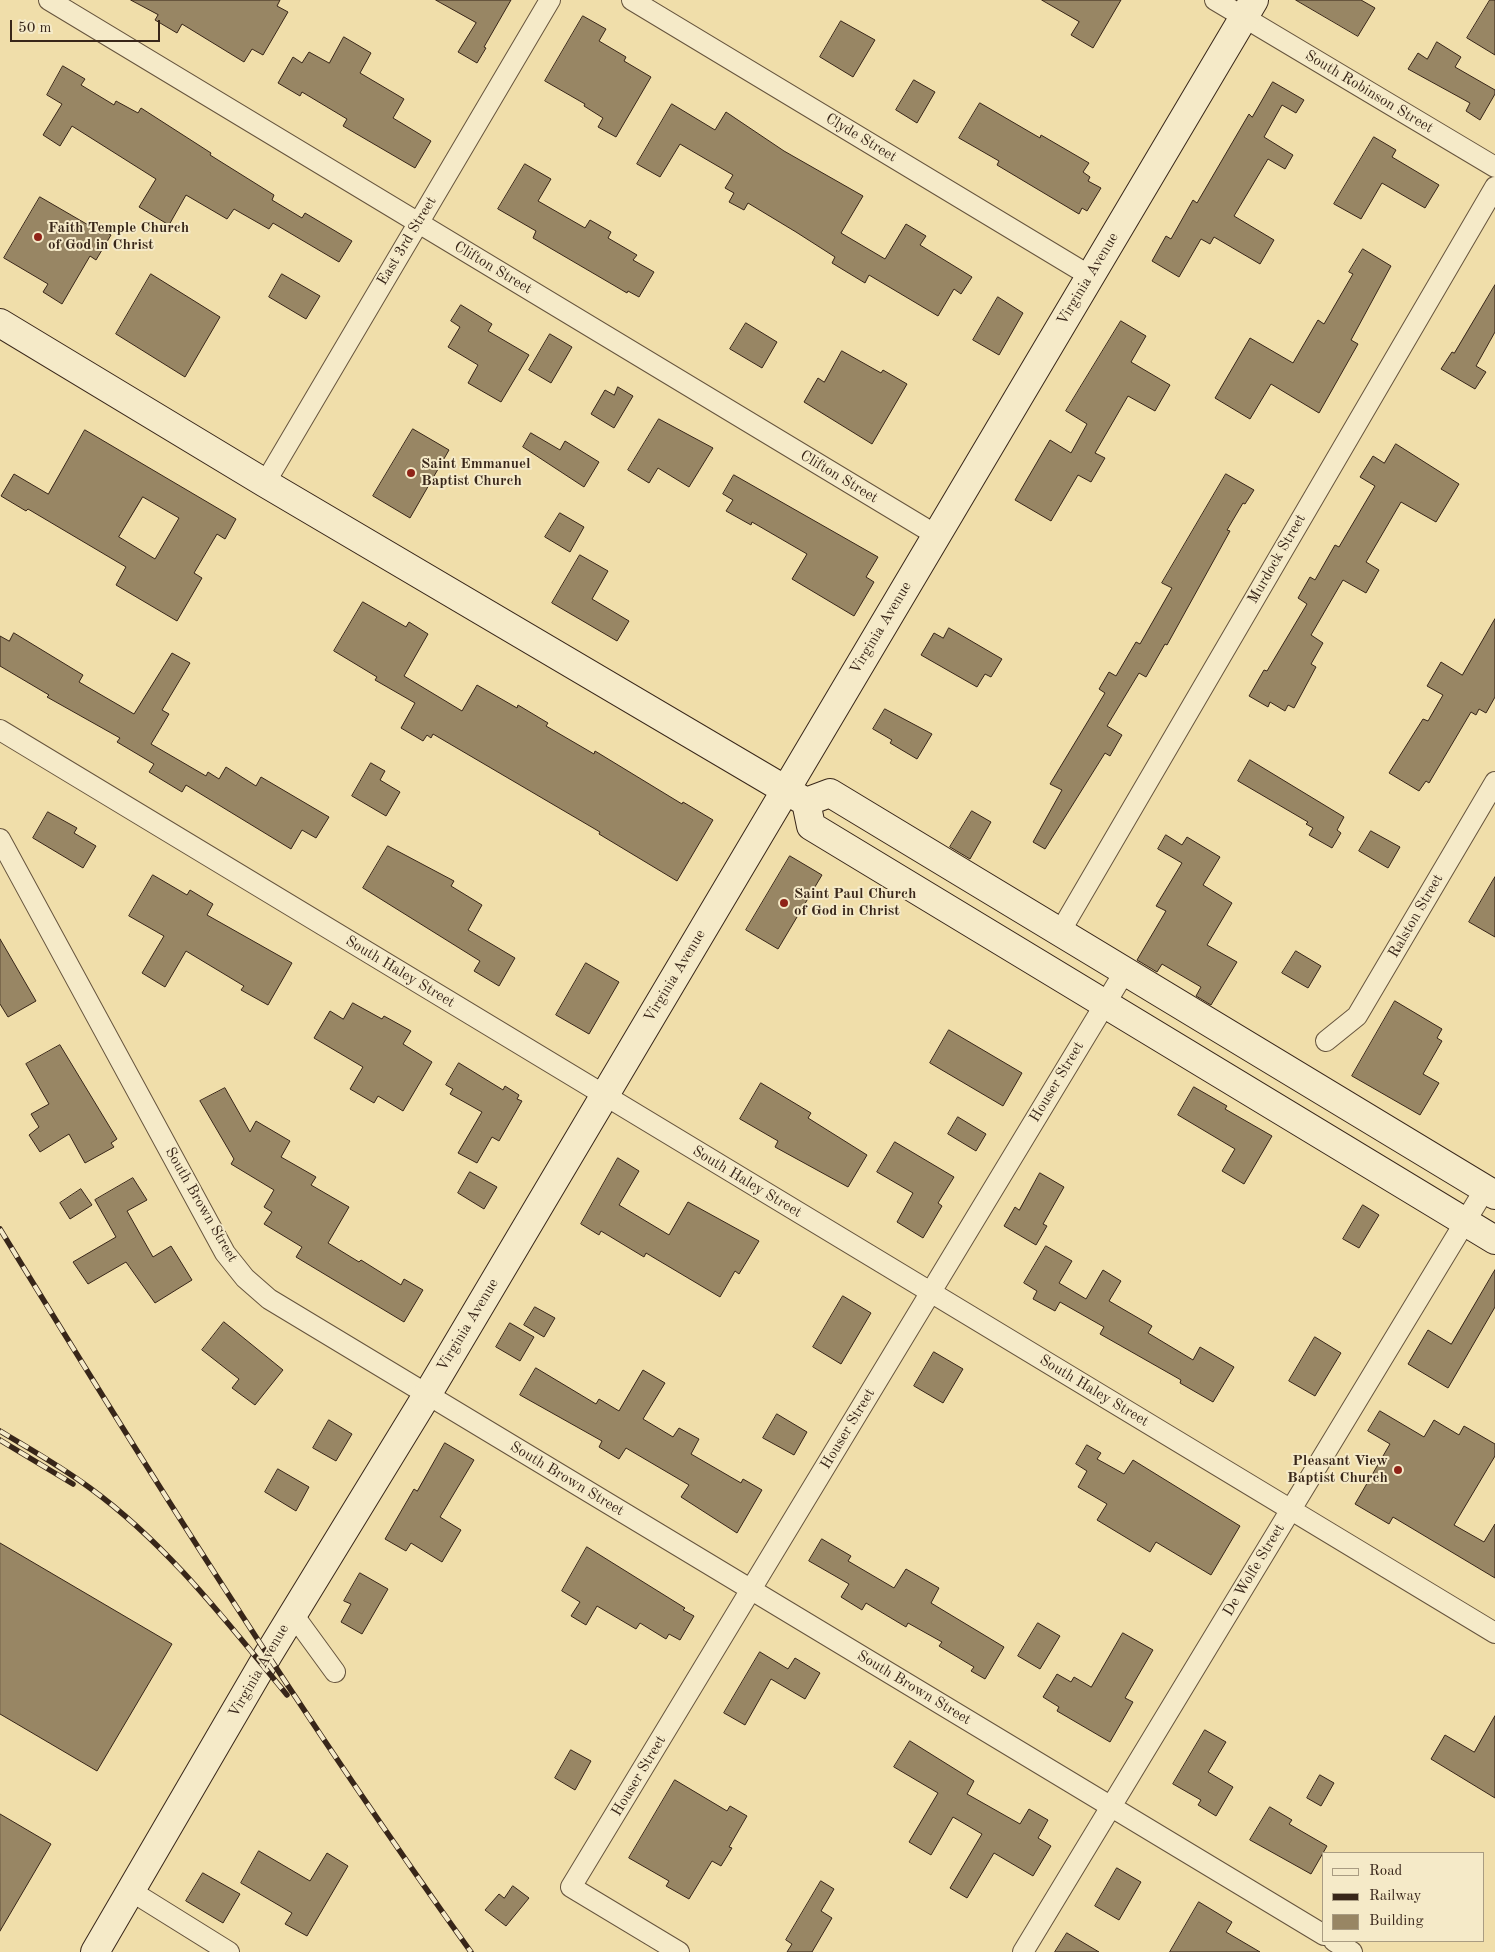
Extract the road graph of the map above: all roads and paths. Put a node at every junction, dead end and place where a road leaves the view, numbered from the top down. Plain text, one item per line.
1 (50, 0) edge
2 (550, 0) edge
3 (632, 0) edge
4 (1216, 0) edge
5 (1248, 8) edge
6 (1495, 166) edge
7 (1495, 187) edge
8 (418, 223) junction
9 (1090, 276) junction
10 (0, 323) edge
11 (265, 483) junction
12 (936, 536) junction
13 (0, 730) edge
14 (1495, 782) edge
15 (795, 796) junction
16 (0, 838) edge
17 (1060, 932) junction
18 (1125, 971) junction
19 (1105, 1004) junction
20 (1326, 1041) dead end
21 (604, 1096) junction
22 (1490, 1192) edge
23 (1465, 1222) junction
24 (1495, 1240) edge
25 (930, 1292) junction
26 (427, 1395) junction
27 (1290, 1509) junction
28 (751, 1590) junction
29 (292, 1613) junction
30 (1495, 1633) edge
31 (336, 1672) dead end
32 (1111, 1807) junction
33 (131, 1891) junction
34 (1322, 1934) edge
35 (1336, 1942) edge
36 (95, 1952) edge
37 (229, 1952) edge
38 (679, 1952) edge
39 (1023, 1952) edge
40 (1352, 1952) edge

1 - 8 street, Clifton Street
2 - 8 street, East 3rd Street
3 - 9 street, Clyde Street
4 - 5 street, South Robinson Street
5 - 6 street, South Robinson Street
5 - 9 street, Virginia Avenue
7 - 17 street, Murdock Street
8 - 11 street, East 3rd Street
8 - 12 street, Clifton Street
9 - 12 street, Virginia Avenue
10 - 11 street
11 - 15 street
12 - 15 street, Virginia Avenue
13 - 21 street, South Haley Street
14 - 20 street, Ralston Street
15 - 17 street
15 - 19 street
15 - 21 street, Virginia Avenue
16 - 26 street, South Brown Street
17 - 18 street
18 - 19 street, Houser Street
18 - 22 street
19 - 23 street
19 - 25 street, Houser Street
21 - 25 street, South Haley Street
21 - 26 street, Virginia Avenue
22 - 23 street, De Wolfe Street
23 - 24 street
23 - 27 street, De Wolfe Street
25 - 27 street, South Haley Street
25 - 28 street, Houser Street
26 - 28 street, South Brown Street
26 - 29 street, Virginia Avenue
27 - 30 street, South Haley Street
27 - 32 street, De Wolfe Street
28 - 32 street, South Brown Street
28 - 38 street, Houser Street
29 - 31 street
29 - 33 street, Virginia Avenue
32 - 34 street, South Brown Street
32 - 39 street, De Wolfe Street
33 - 36 street, Virginia Avenue
33 - 37 street
35 - 40 street

